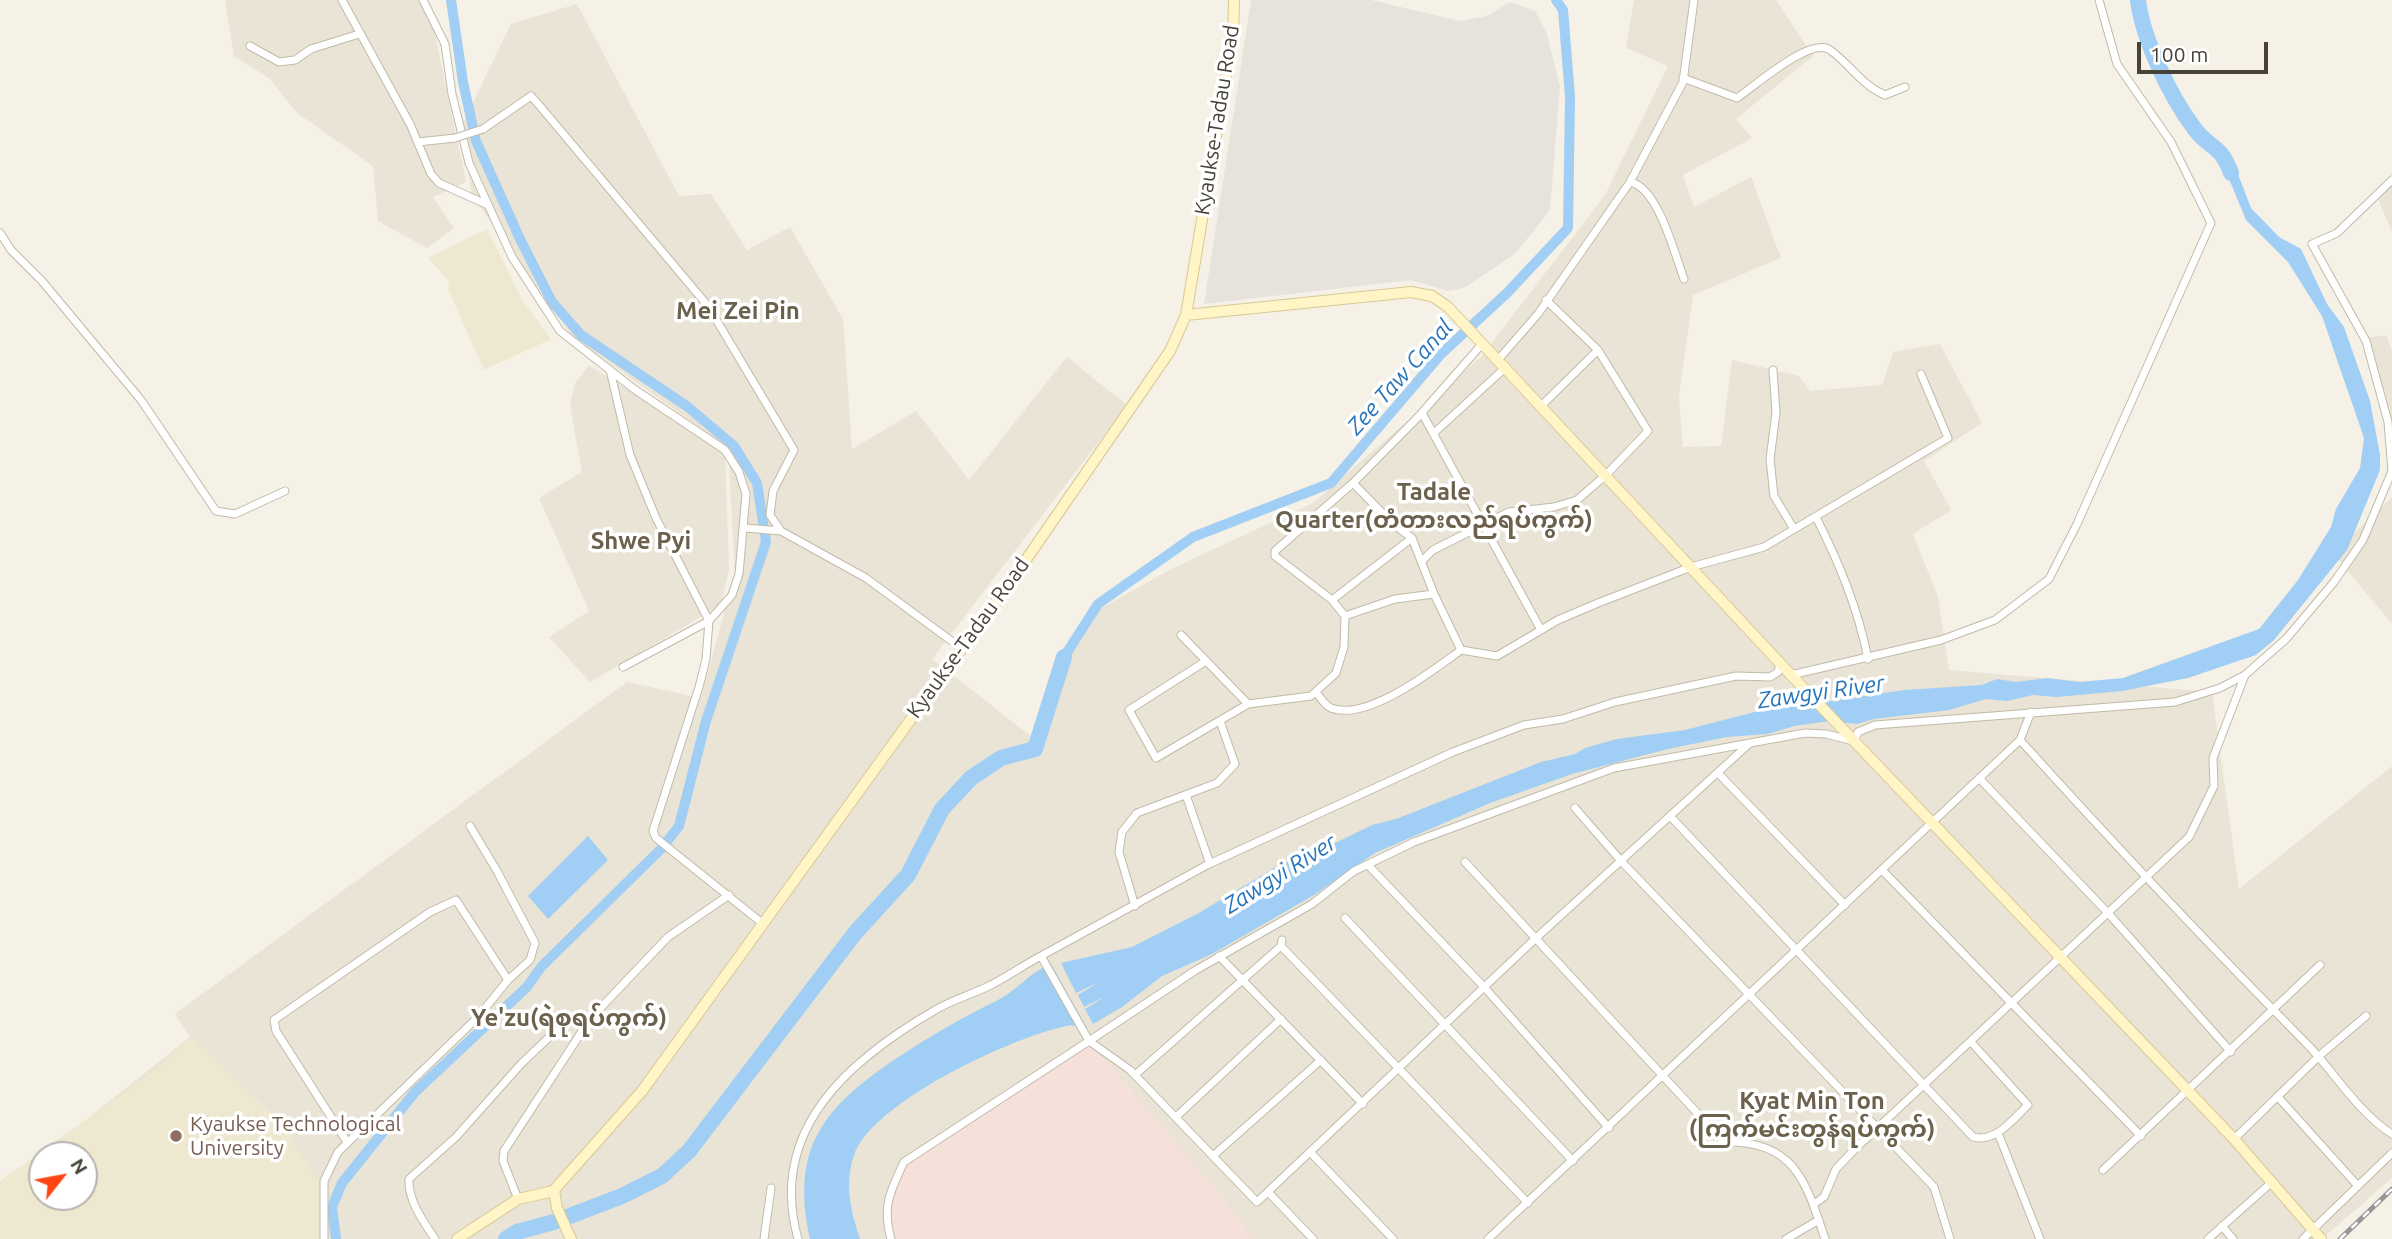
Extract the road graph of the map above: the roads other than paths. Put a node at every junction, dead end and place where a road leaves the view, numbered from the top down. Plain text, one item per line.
1 (342, 0) edge
2 (423, 0) edge
3 (1234, 0) edge
4 (1694, 0) edge
5 (2099, 0) edge
6 (359, 34) junction
7 (250, 46) dead end
8 (1683, 78) junction
9 (1905, 87) dead end
10 (418, 142) junction
11 (2392, 180) edge
12 (1630, 181) junction
13 (488, 205) junction
14 (0, 233) edge
15 (1684, 279) dead end
16 (1546, 300) junction
17 (1185, 315) junction
18 (1480, 339) junction
19 (1598, 350) junction
20 (1502, 364) junction
21 (609, 369) junction
22 (1773, 370) dead end
23 (1921, 374) dead end
24 (1541, 406) junction
25 (1422, 413) junction
26 (2390, 425) edge
27 (1434, 433) junction
28 (2391, 457) edge
29 (1606, 475) junction
30 (1353, 483) junction
31 (285, 491) dead end
32 (1816, 517) junction
33 (1485, 525) junction
34 (745, 528) junction
35 (1794, 529) junction
36 (781, 531) junction
37 (1412, 538) junction
38 (1423, 560) junction
39 (1691, 567) junction
40 (1434, 594) junction
41 (1332, 600) junction
42 (1345, 616) junction
43 (709, 621) junction
44 (1541, 630) junction
45 (1181, 635) dead end
46 (961, 648) junction
47 (1461, 650) junction
48 (1868, 659) junction
49 (1206, 662) junction
50 (1780, 663) junction
51 (623, 667) dead end
52 (1791, 675) junction
53 (2245, 675) junction
54 (1316, 692) junction
55 (1248, 704) junction
56 (2031, 712) junction
57 (1220, 721) junction
58 (1850, 736) junction
59 (2020, 740) junction
60 (1751, 743) junction
61 (1718, 773) junction
62 (1979, 778) junction
63 (1186, 795) junction
64 (1575, 808) dead end
65 (1670, 816) junction
66 (1931, 822) junction
67 (470, 826) dead end
68 (1465, 862) dead end
69 (1622, 862) junction
70 (1210, 864) junction
71 (1367, 865) junction
72 (1882, 870) junction
73 (2145, 878) junction
74 (729, 895) junction
75 (1845, 905) junction
76 (1135, 906) junction
77 (2108, 914) junction
78 (1345, 918) dead end
79 (762, 923) junction
80 (1535, 939) junction
81 (1798, 950) junction
82 (1041, 956) junction
83 (1220, 956) junction
84 (2061, 958) junction
85 (2320, 965) dead end
86 (508, 981) junction
87 (1241, 981) junction
88 (1485, 988) junction
89 (1749, 996) junction
90 (2013, 1003) junction
91 (2273, 1010) junction
92 (2366, 1016) dead end
93 (590, 1018) junction
94 (1281, 1019) junction
95 (1446, 1026) junction
96 (1089, 1041) junction
97 (1971, 1042) junction
98 (2231, 1052) junction
99 (2319, 1056) junction
100 (1321, 1060) junction
101 (1401, 1069) junction
102 (1135, 1075) junction
103 (1662, 1078) junction
104 (1924, 1085) junction
105 (2189, 1092) junction
106 (2278, 1097) junction
107 (1363, 1104) junction
108 (1177, 1116) junction
109 (1879, 1127) junction
110 (1609, 1128) junction
111 (1998, 1133) junction
112 (2392, 1134) edge
113 (2141, 1136) junction
114 (2235, 1139) junction
115 (347, 1142) junction
116 (1311, 1153) junction
117 (2392, 1153) edge
118 (1214, 1155) junction
119 (1573, 1161) junction
120 (2103, 1170) dead end
121 (2272, 1182) junction
122 (2358, 1186) junction
123 (771, 1188) dead end
124 (554, 1191) junction
125 (1268, 1192) junction
126 (518, 1199) junction
127 (1528, 1203) junction
128 (1814, 1204) junction
129 (1819, 1220) junction
130 (2222, 1226) junction
131 (2313, 1229) junction
132 (570, 1238) edge
133 (324, 1239) edge
134 (435, 1239) edge
135 (457, 1239) edge
136 (764, 1239) edge
137 (798, 1239) edge
138 (891, 1239) edge
139 (1313, 1239) edge
140 (1393, 1239) edge
141 (1488, 1239) edge
142 (1786, 1239) edge
143 (1825, 1239) edge
144 (1950, 1239) edge
145 (2040, 1239) edge
146 (2208, 1239) edge
147 (2233, 1239) edge
148 (2303, 1239) edge
149 (2321, 1239) edge

1 - 6 street
2 - 13 street
3 - 17 street, Kyaukse-Tadau Road
4 - 8 street
5 - 48 street
6 - 7 street
6 - 10 street
8 - 9 street
8 - 12 street
10 - 13 street
10 - 36 street, bridge
11 - 26 street
12 - 15 street
12 - 16 street
13 - 21 street
14 - 31 street
16 - 19 street
16 - 20 street
17 - 18 street
17 - 46 street, Kyaukse-Tadau Road
18 - 20 street
18 - 25 street
19 - 24 street
19 - 29 street
20 - 24 street
20 - 27 street
21 - 34 street
21 - 43 street
22 - 35 street
23 - 32 street
24 - 29 street
25 - 27 street
25 - 30 street
26 - 28 street
27 - 33 street
28 - 53 street
29 - 33 street
29 - 39 street
30 - 37 street
30 - 41 street
32 - 35 street
32 - 48 street
33 - 38 street
33 - 44 street
34 - 36 street
34 - 43 street
35 - 39 street
36 - 46 street
37 - 38 street
37 - 41 street
38 - 40 street
39 - 44 street
39 - 50 street
40 - 42 street
40 - 47 street
41 - 42 street
42 - 54 street
43 - 51 street
43 - 74 street
44 - 47 street
45 - 49 street
46 - 79 street, Kyaukse-Tadau Road
47 - 54 street
48 - 52 street
49 - 55 street
49 - 57 street
50 - 52 street
50 - 70 street
52 - 58 street
53 - 56 street
53 - 73 street
54 - 55 street
55 - 57 street
56 - 58 street
56 - 59 street
57 - 63 street
58 - 60 street
58 - 66 street
59 - 62 street
59 - 73 street
60 - 61 street
60 - 71 street
61 - 65 street
61 - 75 street
62 - 66 street
62 - 77 street
63 - 70 street
63 - 76 street
64 - 69 street
65 - 69 street
65 - 81 street
66 - 72 street
66 - 84 street
67 - 86 street
68 - 80 street
69 - 80 street
69 - 89 street
70 - 76 street
71 - 83 street
71 - 88 street
72 - 75 street
72 - 90 street
73 - 77 street
73 - 91 street
74 - 79 street
74 - 93 street
75 - 81 street
76 - 82 street
77 - 84 street
77 - 98 street
78 - 95 street
79 - 124 street, Kyaukse-Tadau Road
80 - 88 street
80 - 103 street
81 - 89 street
81 - 104 street
82 - 96 street
82 - 137 street
83 - 87 street
83 - 96 street
84 - 90 street
84 - 105 street
85 - 91 street
86 - 115 street
86 - 115 street
87 - 94 street
87 - 101 street
87 - 102 street
88 - 95 street
88 - 110 street
89 - 103 street
89 - 109 street
90 - 97 street
90 - 113 street
91 - 98 street
91 - 99 street
92 - 99 street
93 - 126 street
93 - 134 street
94 - 100 street
94 - 108 street
95 - 101 street
95 - 119 street
96 - 102 street
96 - 138 street
97 - 104 street
97 - 111 street
98 - 105 street
99 - 106 street
99 - 112 street
100 - 107 street
100 - 118 street
101 - 107 street
101 - 127 street
102 - 108 street
103 - 110 street
103 - 128 street
104 - 109 street
104 - 111 street
105 - 113 street
105 - 114 street
106 - 114 street
106 - 122 street
107 - 116 street
108 - 118 street
109 - 128 street
109 - 144 street
110 - 119 street
111 - 145 street
113 - 120 street
114 - 121 street
115 - 133 street
116 - 125 street
116 - 140 street
117 - 122 street
118 - 125 street
119 - 127 street
121 - 130 street
121 - 131 street
122 - 131 street
123 - 136 street
124 - 126 street
124 - 132 street
125 - 139 street
126 - 135 street
127 - 141 street
128 - 129 street
129 - 142 street
129 - 143 street
130 - 146 street
130 - 147 street
131 - 148 street
131 - 149 street

